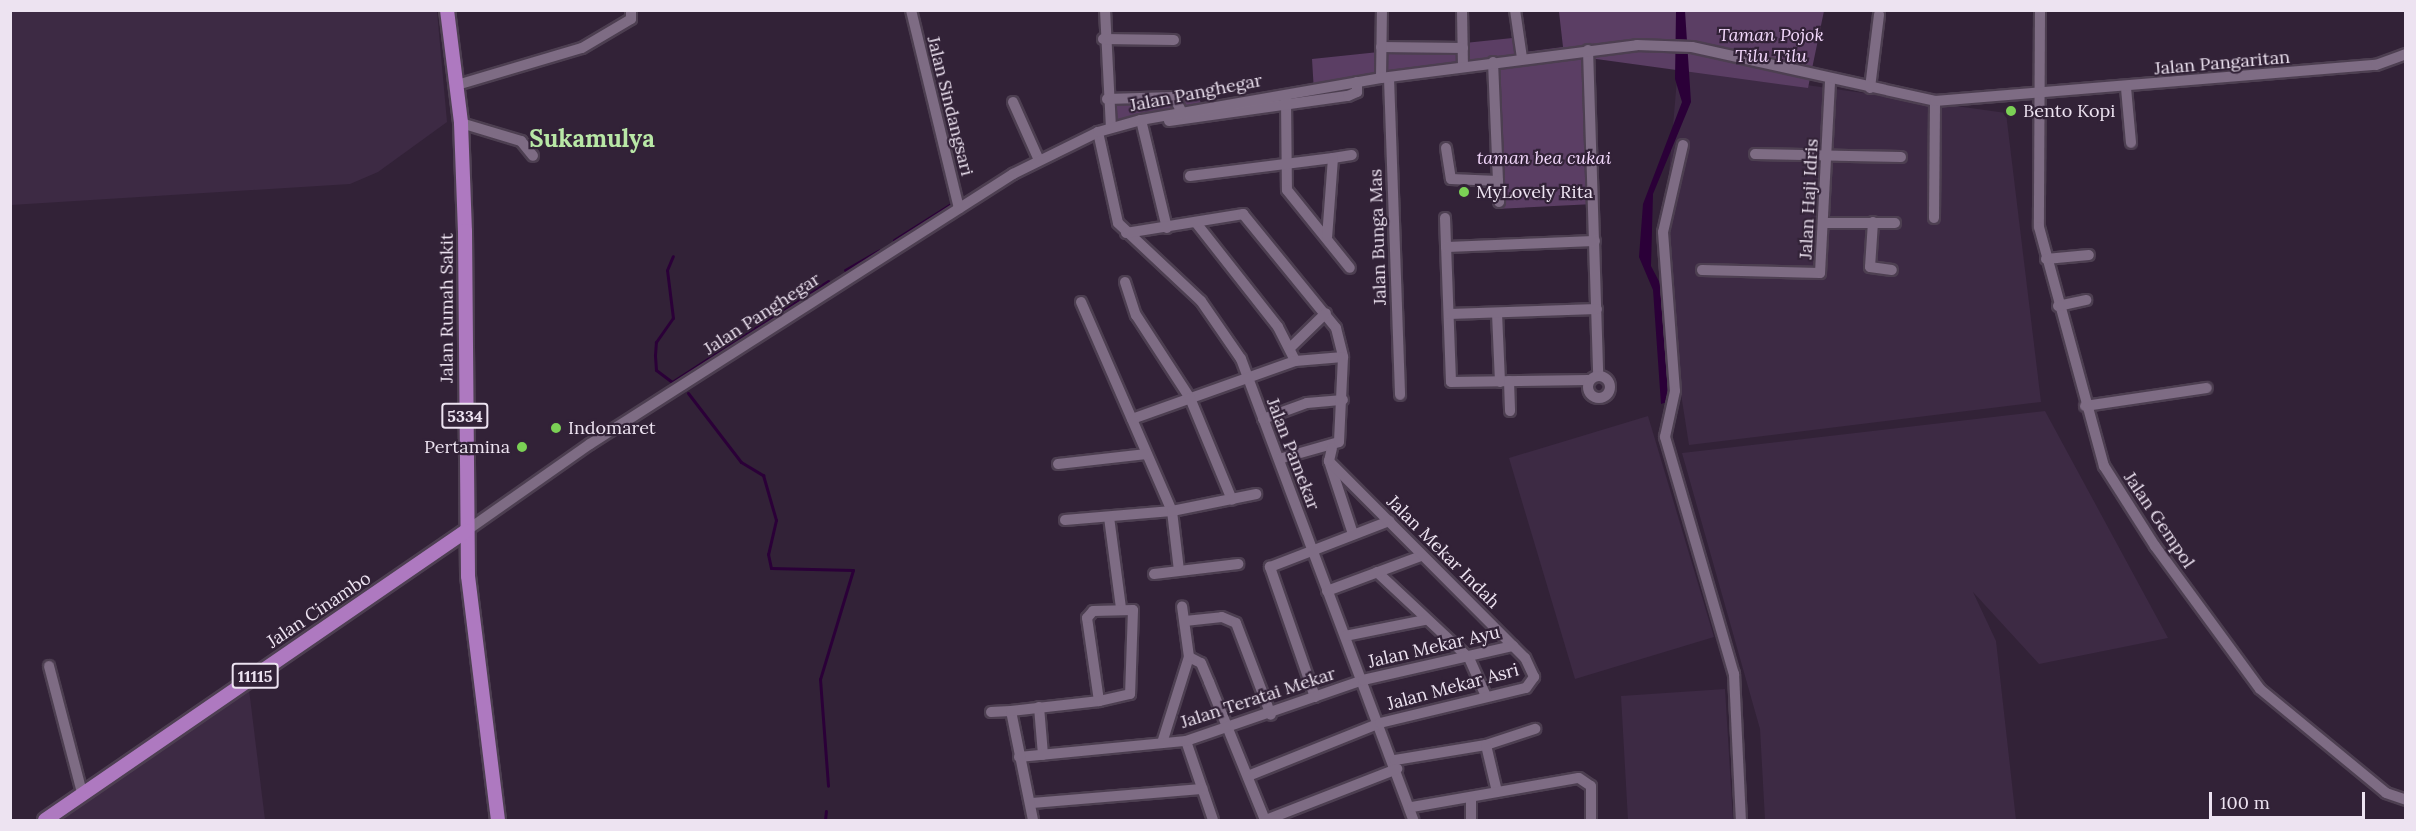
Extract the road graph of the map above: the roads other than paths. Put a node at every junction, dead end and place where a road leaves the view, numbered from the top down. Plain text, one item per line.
1 (447, 10) edge
2 (631, 10) edge
3 (911, 10) edge
4 (1105, 10) edge
5 (1382, 10) edge
6 (1462, 10) edge
7 (1515, 10) edge
8 (2040, 10) edge
9 (1879, 15) dead end
10 (1103, 39) junction
11 (1174, 40) dead end
12 (1381, 47) junction
13 (1463, 48) junction
14 (1588, 50) junction
15 (2406, 54) edge
16 (1522, 58) junction
17 (1493, 62) junction
18 (1463, 66) junction
19 (1385, 78) junction
20 (1830, 80) junction
21 (457, 85) junction
22 (1870, 88) junction
23 (2126, 88) junction
24 (2040, 96) junction
25 (1107, 99) junction
26 (1286, 99) junction
27 (1935, 101) junction
28 (1013, 102) dead end
29 (1181, 111) junction
30 (1141, 120) junction
31 (1169, 121) dead end
32 (461, 123) junction
33 (1111, 128) junction
34 (1098, 132) junction
35 (2131, 143) dead end
36 (1683, 145) dead end
37 (1446, 148) dead end
38 (1755, 154) dead end
39 (1352, 155) dead end
40 (533, 156) dead end
41 (1901, 157) dead end
42 (1334, 158) junction
43 (1039, 160) junction
44 (1828, 160) junction
45 (1286, 164) junction
46 (1190, 176) dead end
47 (1498, 181) junction
48 (1499, 202) dead end
49 (959, 208) junction
50 (1445, 218) dead end
51 (1934, 218) dead end
52 (1824, 222) junction
53 (1873, 222) junction
54 (1895, 222) dead end
55 (1197, 224) junction
56 (1167, 228) junction
57 (1126, 233) junction
58 (1327, 237) junction
59 (1595, 241) junction
60 (1446, 247) junction
61 (2089, 255) dead end
62 (2046, 260) junction
63 (1350, 268) dead end
64 (1702, 270) dead end
65 (1892, 270) dead end
66 (1125, 282) dead end
67 (2086, 300) dead end
68 (1081, 302) dead end
69 (2058, 306) junction
70 (1597, 309) junction
71 (1326, 313) junction
72 (1497, 313) junction
73 (1449, 314) junction
74 (1290, 348) junction
75 (1343, 357) junction
76 (1295, 361) junction
77 (1246, 378) junction
78 (1504, 382) junction
79 (2207, 388) dead end
80 (1400, 395) dead end
81 (1190, 398) junction
82 (1343, 400) junction
83 (2085, 406) junction
84 (1510, 411) dead end
85 (1132, 419) junction
86 (1263, 419) junction
87 (1332, 448) junction
88 (1146, 454) junction
89 (1278, 459) junction
90 (1329, 461) junction
91 (1058, 464) dead end
92 (1256, 494) dead end
93 (1232, 500) junction
94 (1172, 511) junction
95 (1109, 517) junction
96 (1065, 520) dead end
97 (1389, 520) junction
98 (466, 531) junction
99 (1353, 534) junction
100 (1311, 549) junction
101 (1421, 556) junction
102 (1238, 564) dead end
103 (1179, 571) junction
104 (1377, 572) junction
105 (1154, 574) dead end
106 (1327, 591) junction
107 (1182, 606) dead end
108 (1121, 608) junction
109 (1425, 620) junction
110 (1185, 621) junction
111 (1345, 636) junction
112 (1514, 646) junction
113 (1189, 657) junction
114 (1468, 658) junction
115 (49, 666) dead end
116 (1363, 680) junction
117 (1533, 681) joint
118 (1486, 696) junction
119 (1315, 697) junction
120 (1099, 701) junction
121 (1039, 707) junction
122 (1011, 711) junction
123 (991, 712) dead end
124 (1271, 715) junction
125 (1380, 723) junction
126 (1227, 728) junction
127 (1535, 729) dead end
128 (1186, 741) junction
129 (1162, 743) junction
130 (1486, 746) junction
131 (1043, 755) junction
132 (1019, 757) junction
133 (1396, 765) junction
134 (1248, 776) junction
135 (1202, 789) junction
136 (1497, 792) junction
137 (82, 793) junction
138 (1471, 797) junction
139 (2396, 798) edge
140 (1030, 803) junction
141 (1410, 816) edge
142 (45, 820) edge
143 (498, 820) edge
144 (1033, 820) edge
145 (1212, 820) edge
146 (1265, 820) edge
147 (1471, 820) edge
148 (1591, 820) edge
149 (1741, 820) edge

1 - 21 main road, Jalan Rumah Sakit / 5334
2 - 21 street
3 - 49 street, Jalan Sindangsari
4 - 10 street
5 - 12 street, Jalan Bunga Mas
6 - 13 street
7 - 16 street
8 - 24 street, Jalan Gempol
9 - 22 street
10 - 11 street
10 - 25 street
12 - 13 street
12 - 19 street, Jalan Bunga Mas
13 - 18 street
14 - 16 street, Jalan Panghegar
14 - 20 street, Jalan Panghegar
14 - 59 street
15 - 23 street, Jalan Pangaritan
16 - 17 street, Jalan Panghegar
17 - 18 street, Jalan Panghegar
17 - 47 street
18 - 19 street, Jalan Panghegar
19 - 26 street, Jalan Panghegar
19 - 80 street, Jalan Bunga Mas
20 - 22 street, Jalan Panghegar
20 - 44 street, Jalan Haji Idris
21 - 32 main road, Jalan Rumah Sakit / 5334
22 - 27 street, Jalan Panghegar
23 - 24 street, Jalan Pangaritan
23 - 35 street
24 - 27 street, Jalan Panghegar
24 - 62 street, Jalan Gempol
25 - 29 street
25 - 33 street
26 - 29 street, Jalan Panghegar
26 - 31 street
26 - 45 street
27 - 51 street
28 - 43 street
29 - 30 street, Jalan Panghegar
30 - 33 street, Jalan Panghegar
30 - 56 street
32 - 40 street
32 - 98 main road, Jalan Rumah Sakit / 5334
33 - 34 street, Jalan Panghegar
34 - 43 street, Jalan Panghegar
34 - 57 street, Jalan Pamekar
36 - 149 street
37 - 47 street
38 - 44 street
39 - 42 street
41 - 44 street
42 - 45 street
42 - 58 street
43 - 49 street, Jalan Panghegar
44 - 52 street, Jalan Haji Idris
45 - 46 street
45 - 58 street
47 - 48 street
49 - 98 street, Jalan Panghegar
50 - 60 street
52 - 53 street
52 - 64 street, Jalan Haji Idris
53 - 54 street
53 - 65 street
55 - 56 street
55 - 71 street
55 - 74 street
56 - 57 street
57 - 77 street, Jalan Pamekar
58 - 63 street
59 - 60 street
59 - 70 street
60 - 73 street
61 - 62 street
62 - 69 street, Jalan Gempol
66 - 81 street
67 - 69 street
68 - 85 street
69 - 83 street, Jalan Gempol
70 - 72 street
70 - 78 street
71 - 74 street
71 - 75 street
72 - 73 street
72 - 78 street
73 - 78 street
74 - 76 street
75 - 76 street
75 - 82 street
76 - 77 street
77 - 81 street
77 - 86 street, Jalan Pamekar
78 - 84 street
79 - 83 street
81 - 85 street
81 - 93 street
82 - 86 street
82 - 87 street
83 - 139 street, Jalan Gempol
85 - 88 street
86 - 89 street, Jalan Pamekar
87 - 89 street
87 - 90 street
88 - 91 street
88 - 94 street
89 - 100 street, Jalan Pamekar
90 - 97 street, Jalan Mekar Indah
90 - 99 street
92 - 93 street
93 - 94 street
94 - 95 street
94 - 103 street
95 - 96 street
95 - 108 street
97 - 99 street
97 - 101 street, Jalan Mekar Indah
98 - 137 main road, Jalan Cinambo / 11115
98 - 143 main road, Jalan Rumah Sakit / 5334
99 - 100 street
100 - 106 street, Jalan Pamekar
100 - 119 street
101 - 104 street
101 - 112 street, Jalan Mekar Indah
102 - 103 street
103 - 105 street
104 - 106 street
104 - 109 street
106 - 111 street, Jalan Pamekar
107 - 110 street
108 - 120 street
108 - 120 street
109 - 111 street
109 - 114 street
110 - 113 street
110 - 124 street
111 - 116 street, Jalan Pamekar
112 - 114 street, Jalan Mekar Ayu
112 - 117 street, Jalan Mekar Indah
113 - 126 street
113 - 129 street
114 - 116 street, Jalan Mekar Ayu
114 - 118 street
115 - 137 street
116 - 119 street, Jalan Teratai Mekar
116 - 125 street, Jalan Pamekar
117 - 118 street, Jalan Mekar Asri
118 - 125 street, Jalan Mekar Asri
119 - 124 street, Jalan Teratai Mekar
120 - 121 street
121 - 122 street
121 - 131 street
122 - 123 street
122 - 132 street
124 - 126 street, Jalan Teratai Mekar
125 - 133 street, Jalan Pamekar
125 - 134 street, Jalan Mekar Asri
126 - 128 street, Jalan Teratai Mekar
126 - 134 street
127 - 130 street
128 - 129 street, Jalan Teratai Mekar
128 - 135 street
129 - 131 street, Jalan Teratai Mekar
130 - 133 street
130 - 136 street
131 - 132 street, Jalan Teratai Mekar
132 - 140 street
133 - 141 street, Jalan Pamekar
133 - 146 street
134 - 146 street
135 - 140 street
135 - 145 street
136 - 138 street
136 - 148 street
137 - 142 main road, Jalan Cinambo / 11115
138 - 141 street
138 - 147 street
140 - 144 street

